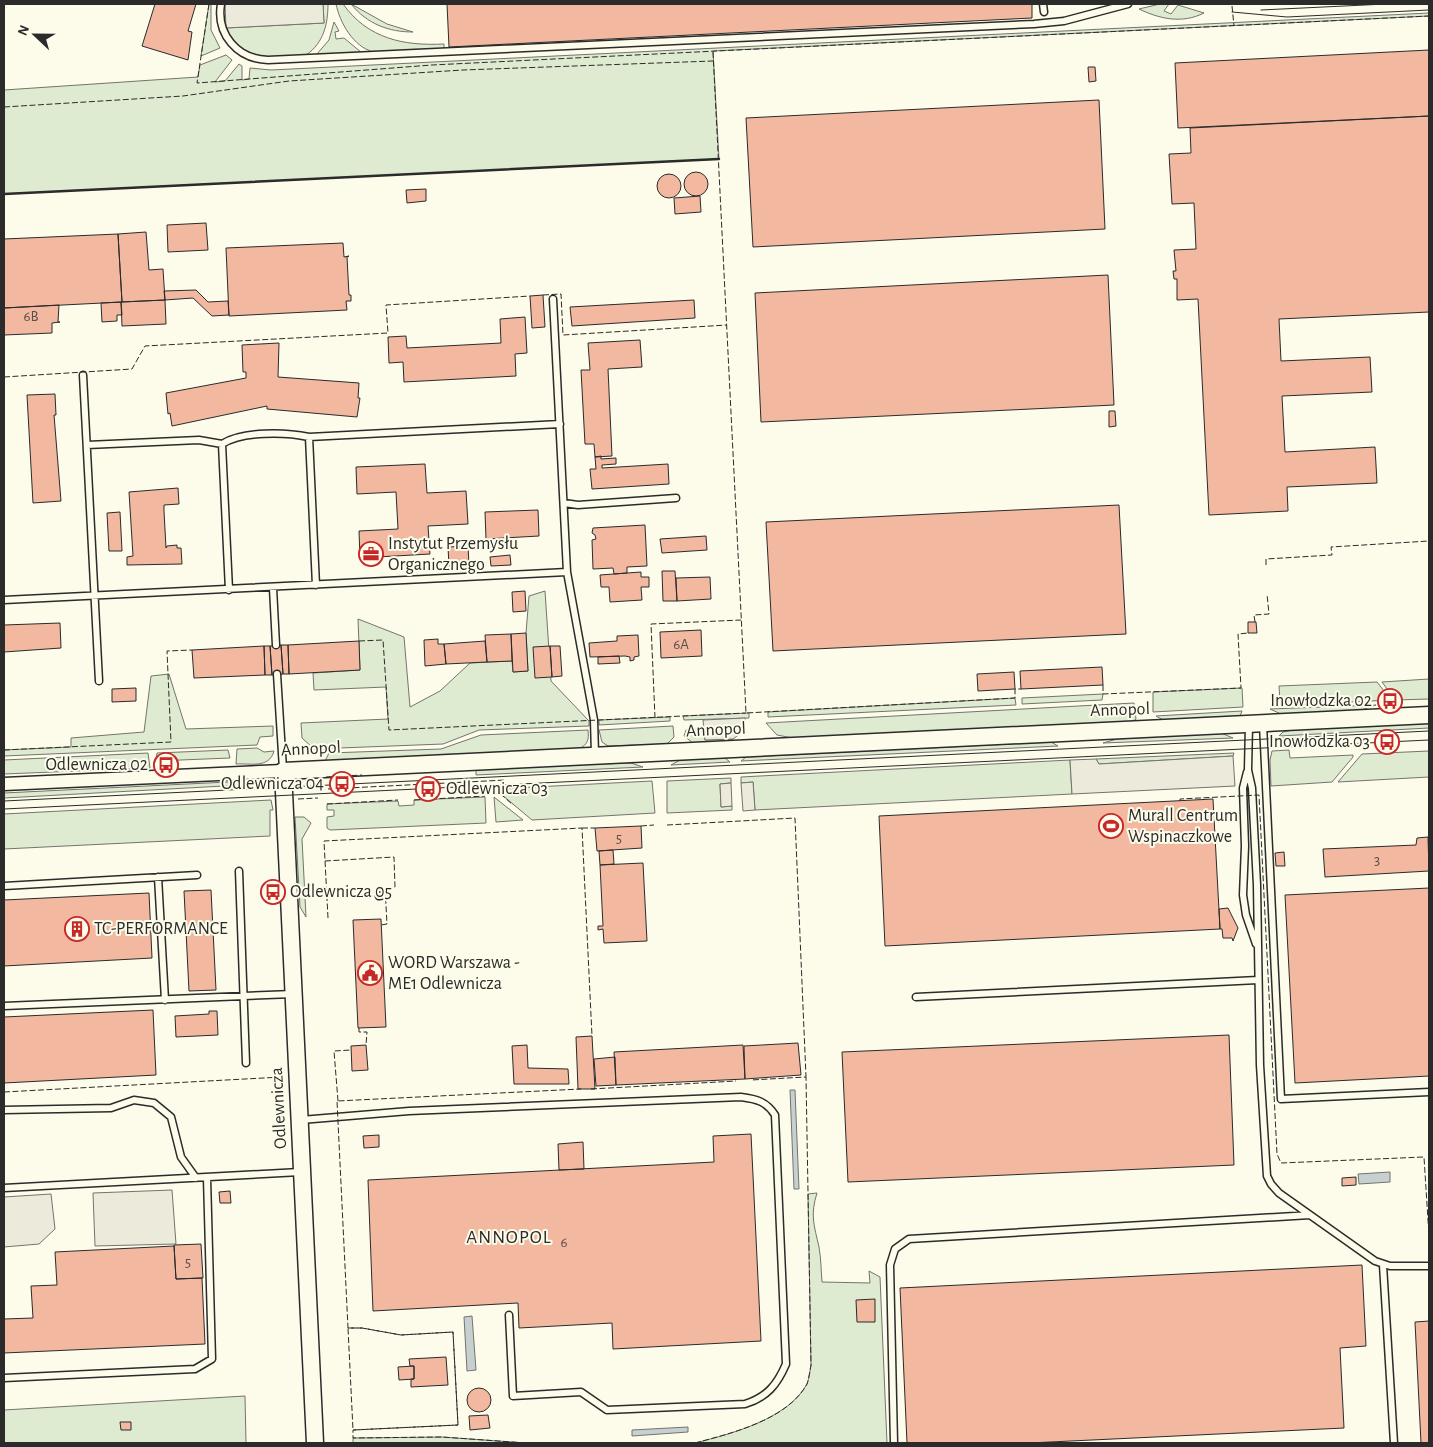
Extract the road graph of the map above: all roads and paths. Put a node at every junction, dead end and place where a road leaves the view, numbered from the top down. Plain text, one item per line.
1 (221, 4) edge
2 (1043, 4) edge
3 (1128, 4) edge
4 (1044, 12) dead end
5 (553, 299) dead end
6 (83, 376) dead end
7 (560, 424) junction
8 (309, 437) junction
9 (222, 444) junction
10 (87, 445) junction
11 (676, 498) dead end
12 (564, 504) junction
13 (567, 572) junction
14 (316, 585) junction
15 (273, 588) junction
16 (228, 590) junction
17 (95, 595) junction
18 (4, 600) edge
19 (276, 645) dead end
20 (277, 674) dead end
21 (100, 681) dead end
22 (1429, 715) edge
23 (1256, 724) junction
24 (595, 756) junction
25 (283, 770) junction
26 (1248, 770) junction
27 (4, 784) edge
28 (239, 871) dead end
29 (197, 875) dead end
30 (158, 877) junction
31 (4, 886) edge
32 (1256, 946) junction
33 (1258, 980) junction
34 (293, 994) junction
35 (244, 997) junction
36 (916, 997) dead end
37 (165, 1000) junction
38 (4, 1006) edge
39 (246, 1063) dead end
40 (1429, 1092) edge
41 (4, 1110) edge
42 (299, 1120) junction
43 (302, 1172) junction
44 (196, 1178) junction
45 (207, 1178) junction
46 (4, 1188) edge
47 (1310, 1215) junction
48 (1384, 1265) junction
49 (1429, 1266) edge
50 (509, 1315) dead end
51 (4, 1378) edge
52 (315, 1443) edge
53 (894, 1443) edge
54 (1394, 1443) edge

1 - 3 lane
2 - 4 lane
5 - 7 lane
6 - 10 lane
7 - 8 lane
7 - 12 lane
8 - 9 lane
8 - 14 lane
9 - 10 lane
9 - 16 lane
10 - 17 lane
11 - 12 lane
12 - 13 lane
13 - 14 lane
13 - 24 lane
14 - 15 lane
15 - 16 lane
15 - 19 lane
16 - 17 lane
17 - 18 lane
17 - 21 lane
20 - 25 lane
22 - 23 street, Annopol
23 - 24 street, Annopol
23 - 26 lane
23 - 40 lane
24 - 25 street, Annopol
25 - 27 street, Annopol
25 - 34 street, Odlewnicza
26 - 32 lane
26 - 32 lane
28 - 35 lane
29 - 30 lane
30 - 31 lane
30 - 37 lane
32 - 33 lane
33 - 36 lane
33 - 47 lane
34 - 35 lane
34 - 42 street, Odlewnicza
35 - 37 lane
35 - 39 lane
37 - 38 lane
41 - 44 lane
42 - 43 street, Odlewnicza
42 - 50 lane
43 - 45 lane
43 - 52 street, Odlewnicza
44 - 45 lane
44 - 46 lane
45 - 51 lane
47 - 48 lane
47 - 53 lane
48 - 49 lane
48 - 54 lane

